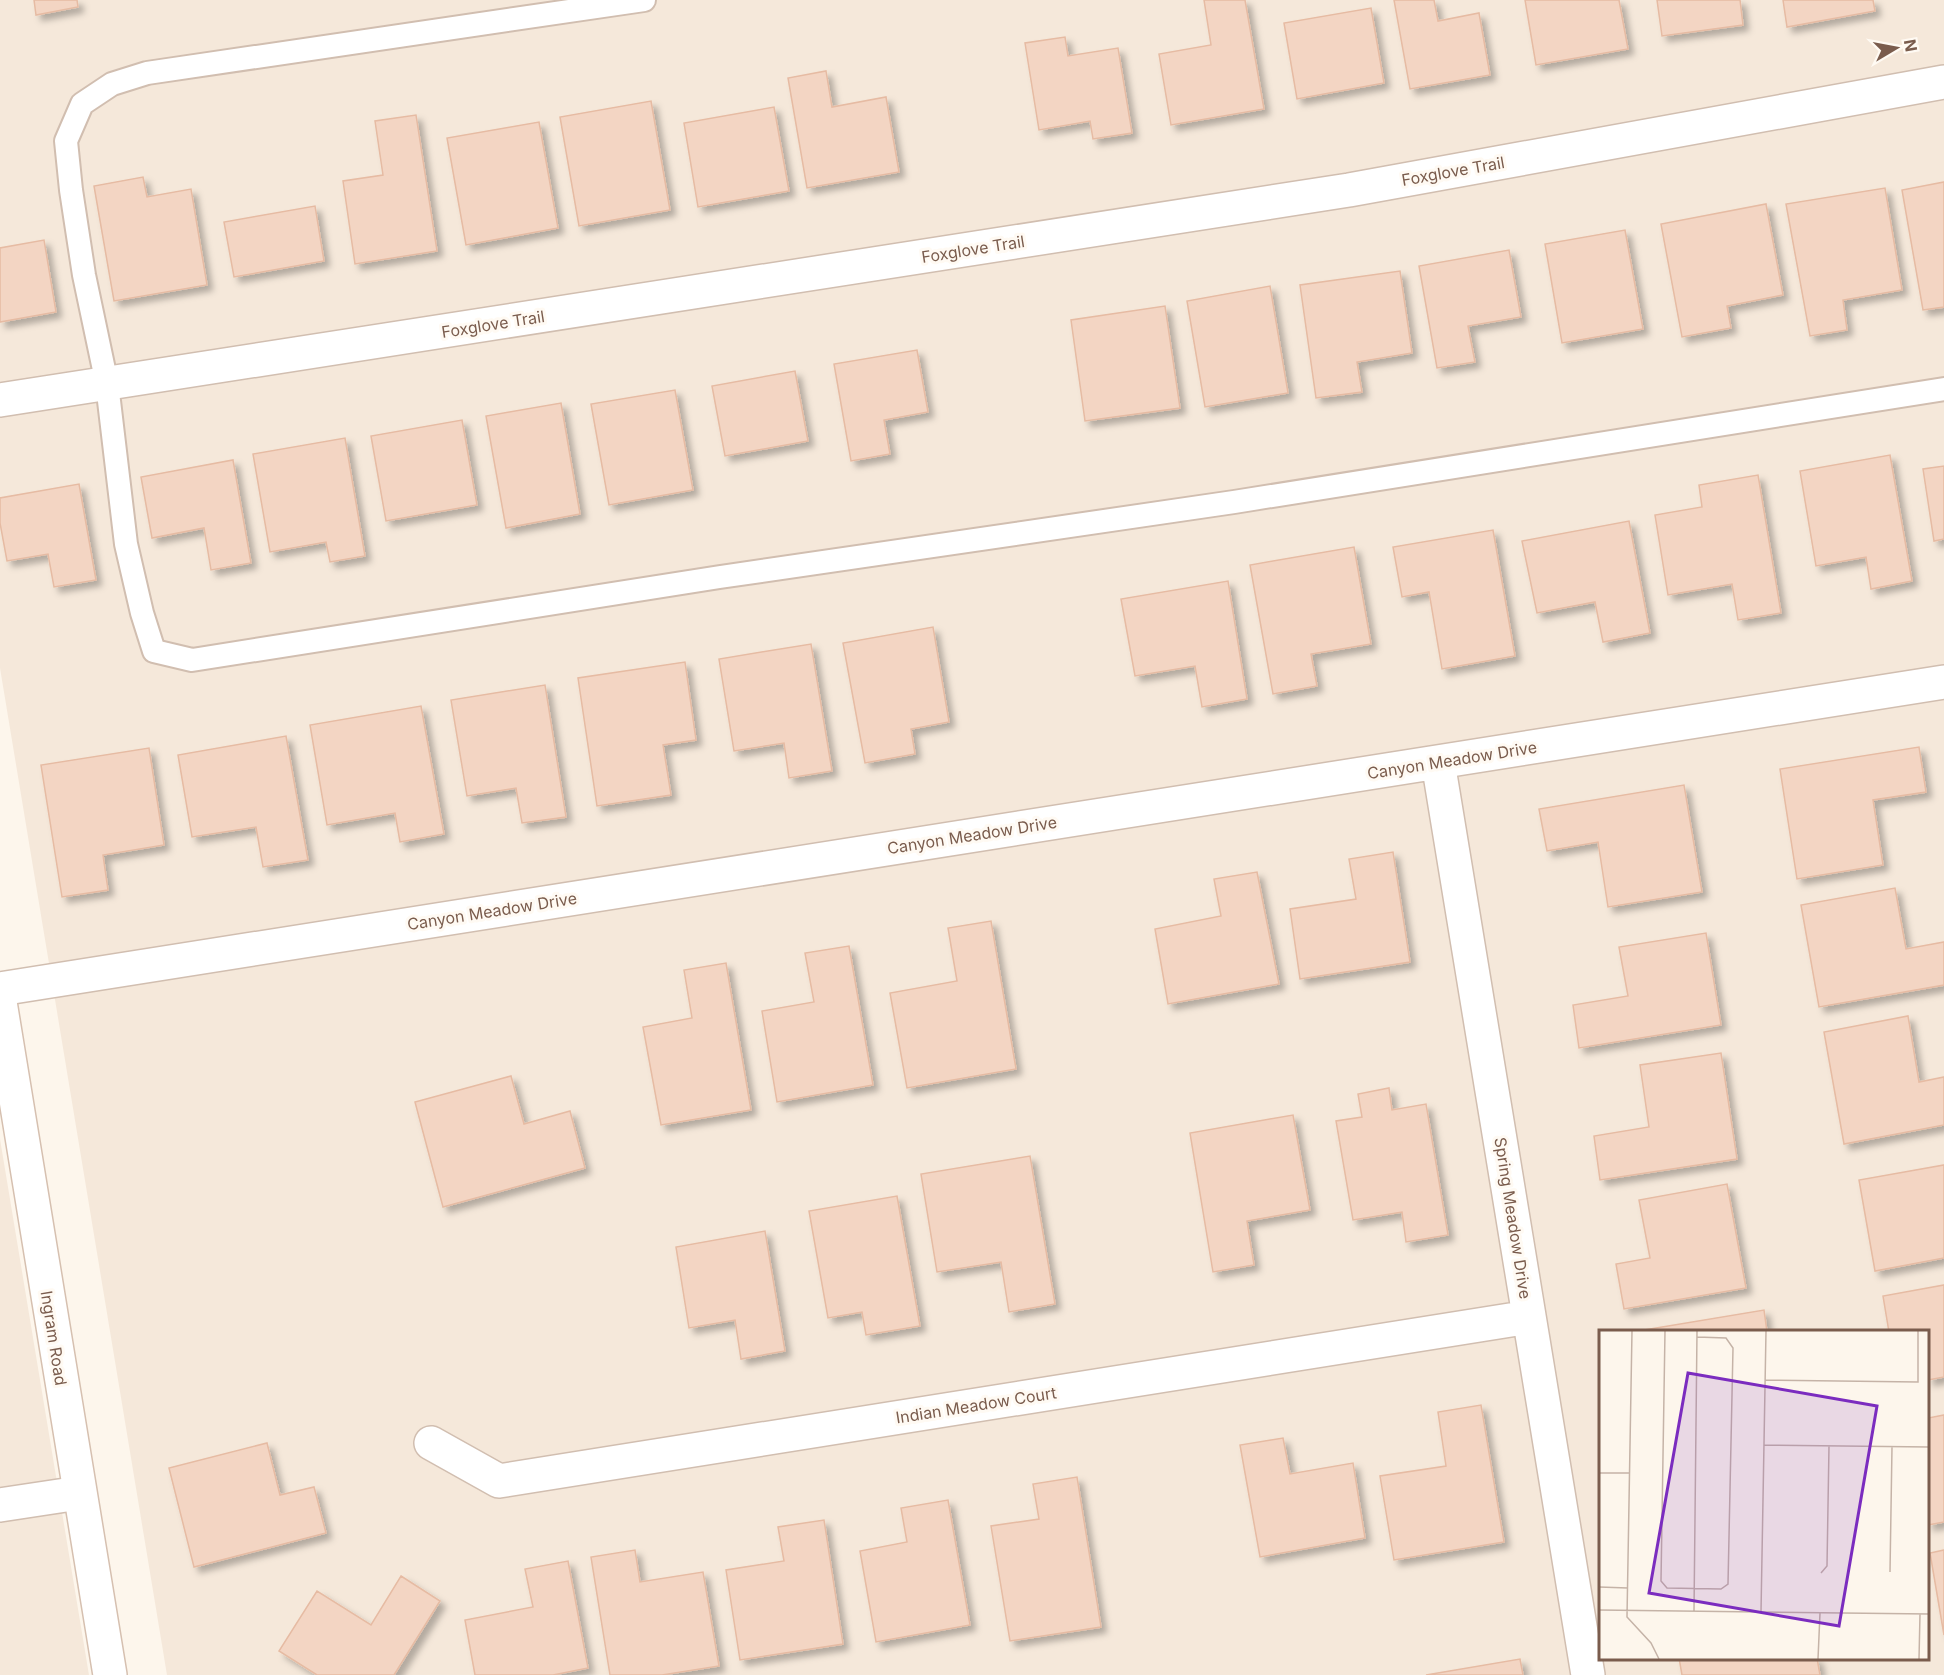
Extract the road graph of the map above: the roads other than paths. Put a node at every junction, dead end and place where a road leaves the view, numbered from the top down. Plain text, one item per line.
1 (644, 0) edge
2 (1944, 82) edge
3 (107, 384) junction
4 (1944, 389) edge
5 (0, 400) edge
6 (1944, 682) edge
7 (1438, 762) junction
8 (0, 988) edge
9 (0, 1002) edge
10 (1529, 1317) junction
11 (431, 1443) dead end
12 (79, 1493) junction
13 (0, 1505) edge
14 (110, 1675) edge
15 (1588, 1675) edge

1 - 3 lane
2 - 3 street, Foxglove Trail
3 - 4 lane
3 - 5 street, Foxglove Trail
6 - 7 street, Canyon Meadow Drive
7 - 8 street, Canyon Meadow Drive
7 - 10 street, Spring Meadow Drive
9 - 12 street, Ingram Road
10 - 11 street, Indian Meadow Court
10 - 15 street, Spring Meadow Drive
12 - 13 street
12 - 14 street, Ingram Road

